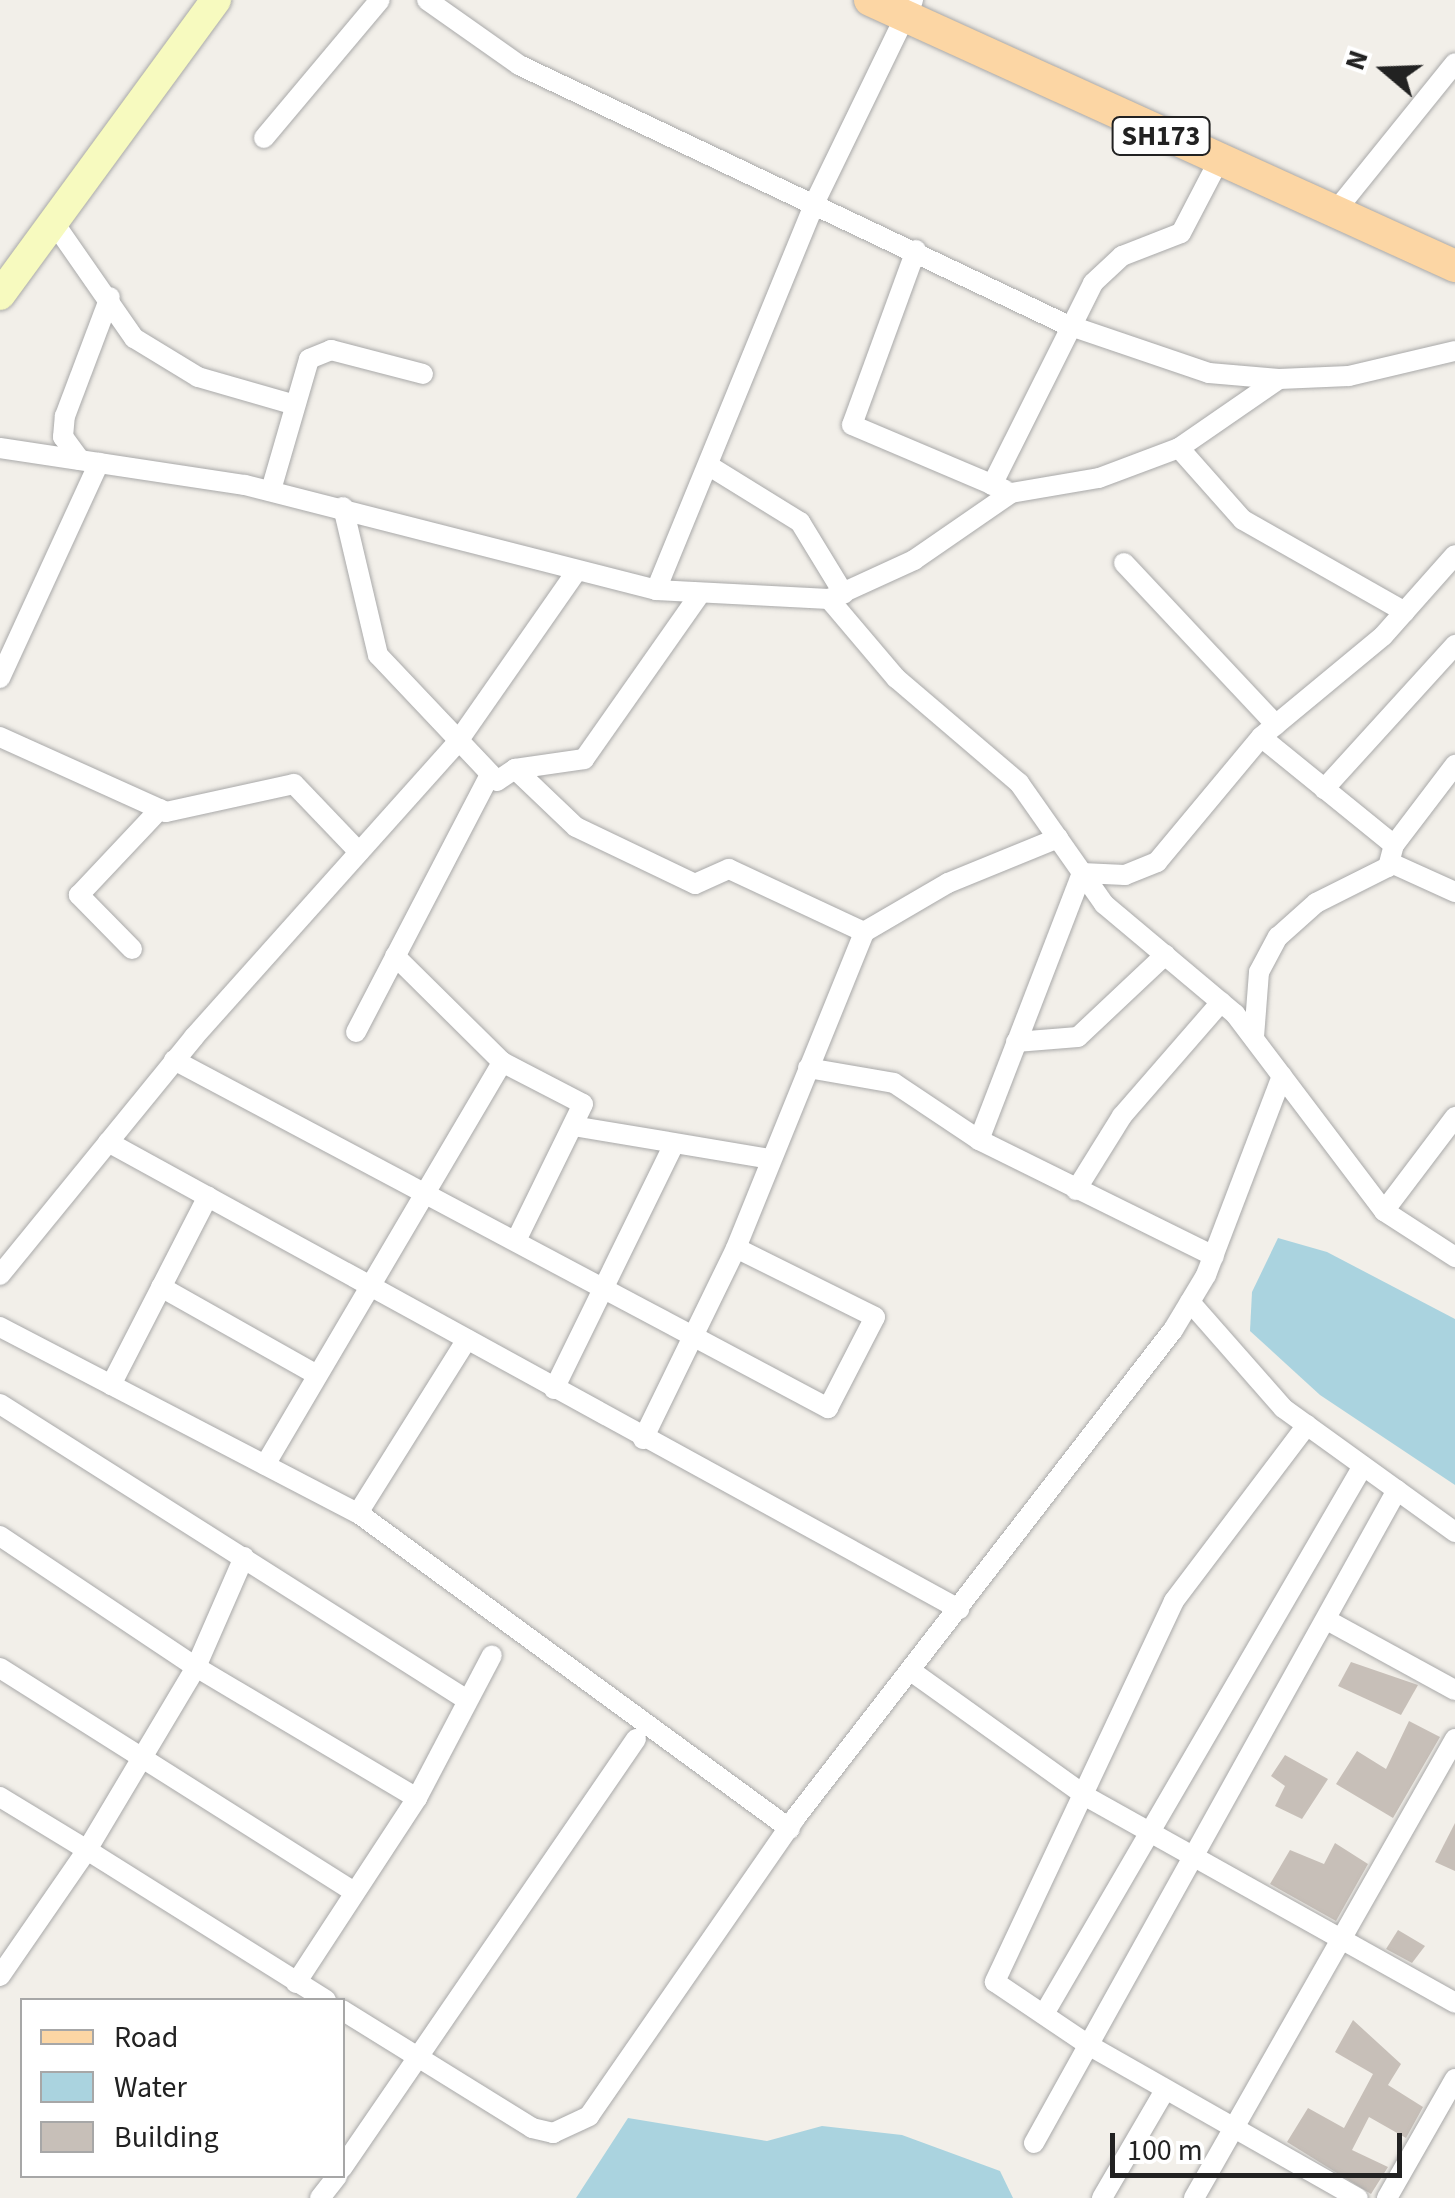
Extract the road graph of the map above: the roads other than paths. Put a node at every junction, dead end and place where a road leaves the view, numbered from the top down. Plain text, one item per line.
1 (216, 0) edge
2 (380, 0) edge
3 (428, 0) edge
4 (870, 0) edge
5 (909, 9) edge
6 (1455, 63) edge
7 (264, 138) dead end
8 (1218, 162) junction
9 (814, 204) junction
10 (1338, 208) junction
11 (52, 220) junction
12 (916, 250) junction
13 (1455, 266) edge
14 (0, 296) edge
15 (110, 297) junction
16 (1065, 324) junction
17 (1455, 351) edge
18 (423, 374) dead end
19 (1279, 379) junction
20 (292, 404) junction
21 (0, 448) edge
22 (1178, 448) junction
23 (89, 461) junction
24 (711, 467) junction
25 (1002, 489) junction
26 (270, 490) junction
27 (343, 508) junction
28 (1455, 555) edge
29 (1124, 563) dead end
30 (574, 575) junction
31 (656, 590) junction
32 (700, 594) junction
33 (836, 596) junction
34 (1405, 612) junction
35 (1455, 645) edge
36 (0, 678) edge
37 (1268, 731) junction
38 (0, 737) edge
39 (456, 744) junction
40 (1455, 765) edge
41 (515, 769) junction
42 (490, 774) junction
43 (1324, 789) junction
44 (160, 809) junction
45 (1058, 838) junction
46 (359, 852) junction
47 (1392, 854) junction
48 (1082, 872) junction
49 (1455, 892) edge
50 (864, 932) junction
51 (132, 949) dead end
52 (1166, 955) junction
53 (395, 956) junction
54 (1221, 1002) junction
55 (356, 1032) dead end
56 (1254, 1039) junction
57 (1016, 1042) junction
58 (174, 1060) junction
59 (502, 1062) junction
60 (808, 1068) junction
61 (1282, 1076) junction
62 (1455, 1117) edge
63 (573, 1126) junction
64 (979, 1140) junction
65 (108, 1142) junction
66 (673, 1146) junction
67 (770, 1159) junction
68 (1076, 1190) junction
69 (423, 1195) junction
70 (208, 1196) junction
71 (1384, 1211) junction
72 (518, 1239) junction
73 (736, 1248) junction
74 (1214, 1256) junction
75 (1455, 1257) edge
76 (0, 1275) edge
77 (370, 1283) junction
78 (161, 1287) junction
79 (602, 1290) junction
80 (1190, 1302) junction
81 (0, 1327) edge
82 (468, 1339) junction
83 (691, 1340) junction
84 (317, 1375) junction
85 (111, 1384) junction
86 (554, 1389) junction
87 (0, 1404) edge
88 (1307, 1425) junction
89 (642, 1439) junction
90 (266, 1465) junction
91 (1363, 1466) junction
92 (1397, 1490) junction
93 (358, 1513) junction
94 (1455, 1532) edge
95 (0, 1536) edge
96 (244, 1558) junction
97 (959, 1608) junction
98 (1327, 1620) junction
99 (492, 1654) dead end
100 (196, 1667) junction
101 (0, 1668) edge
102 (911, 1671) junction
103 (1455, 1690) edge
104 (467, 1700) junction
105 (636, 1739) dead end
106 (1455, 1739) edge
107 (133, 1759) junction
108 (0, 1797) edge
109 (417, 1798) junction
110 (1086, 1798) junction
111 (790, 1828) junction
112 (1148, 1831) junction
113 (87, 1850) junction
114 (1198, 1860) junction
115 (354, 1892) junction
116 (1342, 1940) junction
117 (0, 1976) edge
118 (296, 1983) junction
119 (322, 1998) edge
120 (1455, 2003) edge
121 (345, 2012) edge
122 (1044, 2014) junction
123 (1090, 2046) junction
124 (424, 2058) junction
125 (1455, 2079) edge
126 (1166, 2090) junction
127 (1234, 2129) junction
128 (1034, 2143) dead end
129 (345, 2164) edge
130 (335, 2178) edge
131 (320, 2198) edge
132 (1102, 2198) edge
133 (1194, 2198) edge
134 (1358, 2198) edge
135 (1387, 2198) edge

1 - 11 street
2 - 7 street
3 - 9 street
4 - 5 main road, SH173
5 - 8 main road, SH173
5 - 9 street
6 - 10 street
8 - 10 main road, SH173
8 - 16 street
9 - 12 street
9 - 24 street
10 - 13 main road, SH173
11 - 14 street
11 - 15 street
12 - 16 street
12 - 25 street
15 - 20 street
15 - 23 street
16 - 19 street
16 - 25 street
17 - 19 street
18 - 20 street
19 - 22 street
20 - 26 street
21 - 23 street
22 - 25 street
22 - 34 street
23 - 26 street
23 - 36 street
24 - 31 street
24 - 33 street
25 - 33 street
26 - 27 street
27 - 30 street
27 - 39 street
28 - 34 street
29 - 37 street
30 - 31 street
30 - 39 street
31 - 32 street
32 - 33 street
32 - 41 street
33 - 45 street
34 - 37 street
35 - 43 street
37 - 43 street
37 - 48 street
38 - 44 street
39 - 42 street
39 - 46 street
40 - 47 street
41 - 42 street
41 - 50 street
42 - 53 street
43 - 47 street
44 - 46 street
44 - 51 street
45 - 48 street
45 - 50 street
46 - 58 street
47 - 49 street
47 - 56 street
48 - 52 street
48 - 57 street
50 - 60 street
52 - 54 street
52 - 57 street
53 - 55 street
53 - 59 street
54 - 56 street
54 - 68 street
56 - 61 street
57 - 64 street
58 - 65 street
58 - 69 street
59 - 63 street
59 - 69 street
60 - 64 street
60 - 67 street
61 - 71 street
61 - 74 street
62 - 71 street
63 - 66 street
63 - 72 street
64 - 68 street
65 - 70 street
65 - 76 street
66 - 67 street
66 - 79 street
67 - 73 street
68 - 74 street
69 - 72 street
69 - 77 street
70 - 77 street
70 - 78 street
71 - 75 street
72 - 79 street
73 - 83 street
73 - 83 street
74 - 80 street
77 - 82 street
77 - 84 street
78 - 84 street
78 - 85 street
79 - 83 street
79 - 86 street
80 - 88 street
80 - 97 street
81 - 85 street
82 - 86 street
82 - 93 street
83 - 89 street
84 - 90 street
85 - 90 street
86 - 89 street
87 - 96 street
88 - 91 street
88 - 110 street
89 - 97 street
90 - 93 street
91 - 92 street
91 - 112 street
92 - 94 street
92 - 98 street
93 - 111 street
95 - 100 street
96 - 100 street
96 - 104 street
97 - 102 street
98 - 103 street
98 - 114 street
99 - 104 street
100 - 107 street
100 - 109 street
101 - 107 street
102 - 110 street
102 - 111 street
104 - 109 street
105 - 124 street
106 - 116 street
107 - 113 street
107 - 115 street
108 - 113 street
109 - 115 street
110 - 112 street
110 - 122 street
111 - 124 street
112 - 114 street
112 - 122 street
113 - 117 street
113 - 118 street
114 - 116 street
114 - 123 street
115 - 118 street
116 - 120 street
116 - 127 street
118 - 119 street
121 - 124 street
122 - 123 street
123 - 126 street
123 - 128 street
124 - 129 street
125 - 135 street
126 - 127 street
126 - 132 street
127 - 133 street
127 - 134 street
130 - 131 street

